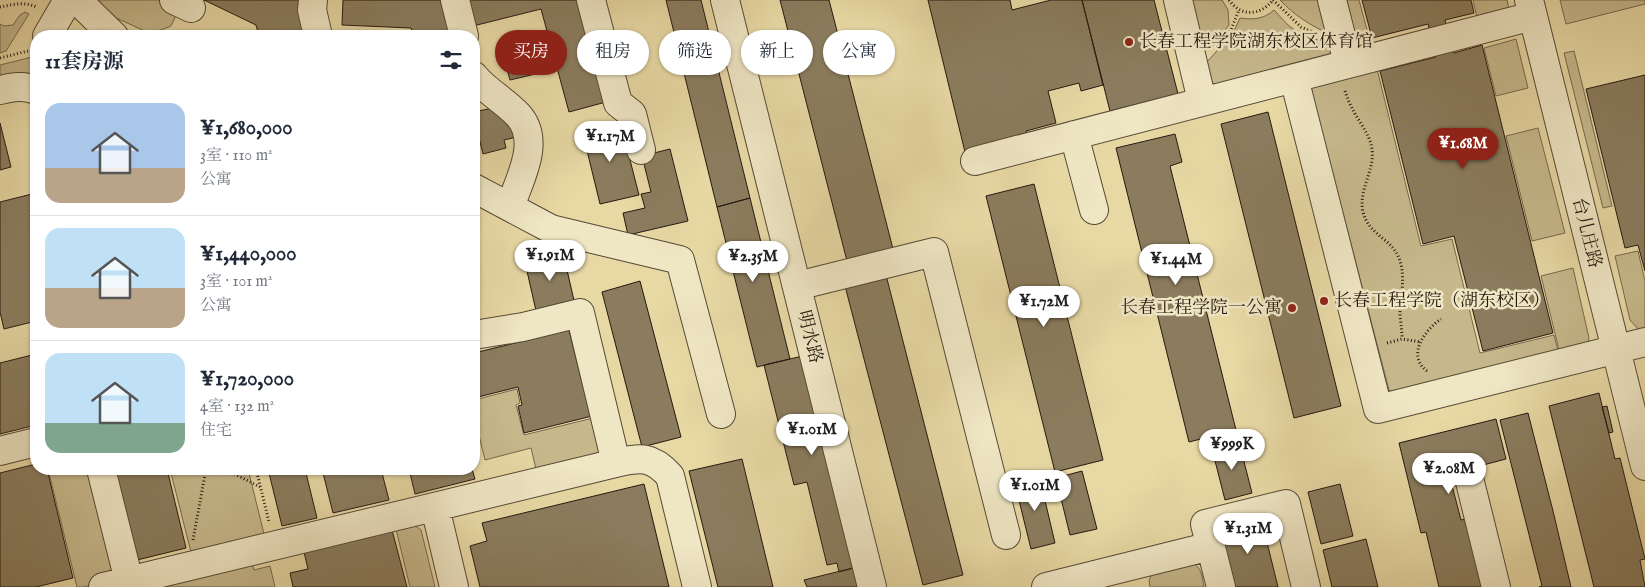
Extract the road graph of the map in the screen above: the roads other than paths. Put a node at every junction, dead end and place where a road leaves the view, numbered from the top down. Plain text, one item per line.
1 (77, 0) edge
2 (313, 0) edge
3 (455, 0) edge
4 (591, 0) edge
5 (725, 0) edge
6 (1178, 0) edge
7 (1332, 0) edge
8 (1531, 8) edge
9 (100, 30) edge
10 (317, 30) edge
11 (462, 30) edge
12 (1344, 58) junction
13 (1294, 78) junction
14 (480, 84) edge
15 (30, 88) edge
16 (0, 90) edge
17 (1202, 101) junction
18 (1074, 135) junction
19 (641, 150) dead end
20 (975, 161) dead end
21 (480, 191) edge
22 (510, 207) junction
23 (1094, 210) dead end
24 (797, 286) junction
25 (480, 334) edge
26 (1645, 342) edge
27 (1615, 350) junction
28 (721, 414) dead end
29 (30, 444) edge
30 (0, 451) edge
31 (616, 463) junction
32 (1645, 466) edge
33 (103, 475) edge
34 (1469, 478) dead end
35 (435, 507) junction
36 (1006, 536) dead end
37 (1211, 546) junction
38 (1130, 577) edge
39 (129, 581) junction
40 (1054, 586) edge
41 (103, 587) edge
42 (454, 587) edge
43 (697, 587) edge
44 (872, 587) edge
45 (1221, 587) edge
46 (1306, 587) edge
47 (1496, 587) edge

1 - 9 street
2 - 10 street
3 - 11 street
4 - 19 street
5 - 24 street, 明水路
6 - 17 street
7 - 12 street
8 - 12 street
8 - 27 street, 台儿庄路
12 - 13 street
13 - 17 street
13 - 27 street
14 - 22 street
15 - 16 street
17 - 18 street
18 - 20 street
18 - 23 street
21 - 22 street
22 - 28 street
24 - 36 street
24 - 44 street, 明水路
25 - 31 street
26 - 27 street
27 - 32 street, 台儿庄路
29 - 30 street
31 - 35 street
31 - 43 street
33 - 39 street
34 - 47 street
35 - 39 street
35 - 42 street
37 - 38 street
37 - 45 street
37 - 46 street
38 - 40 street
39 - 41 street

